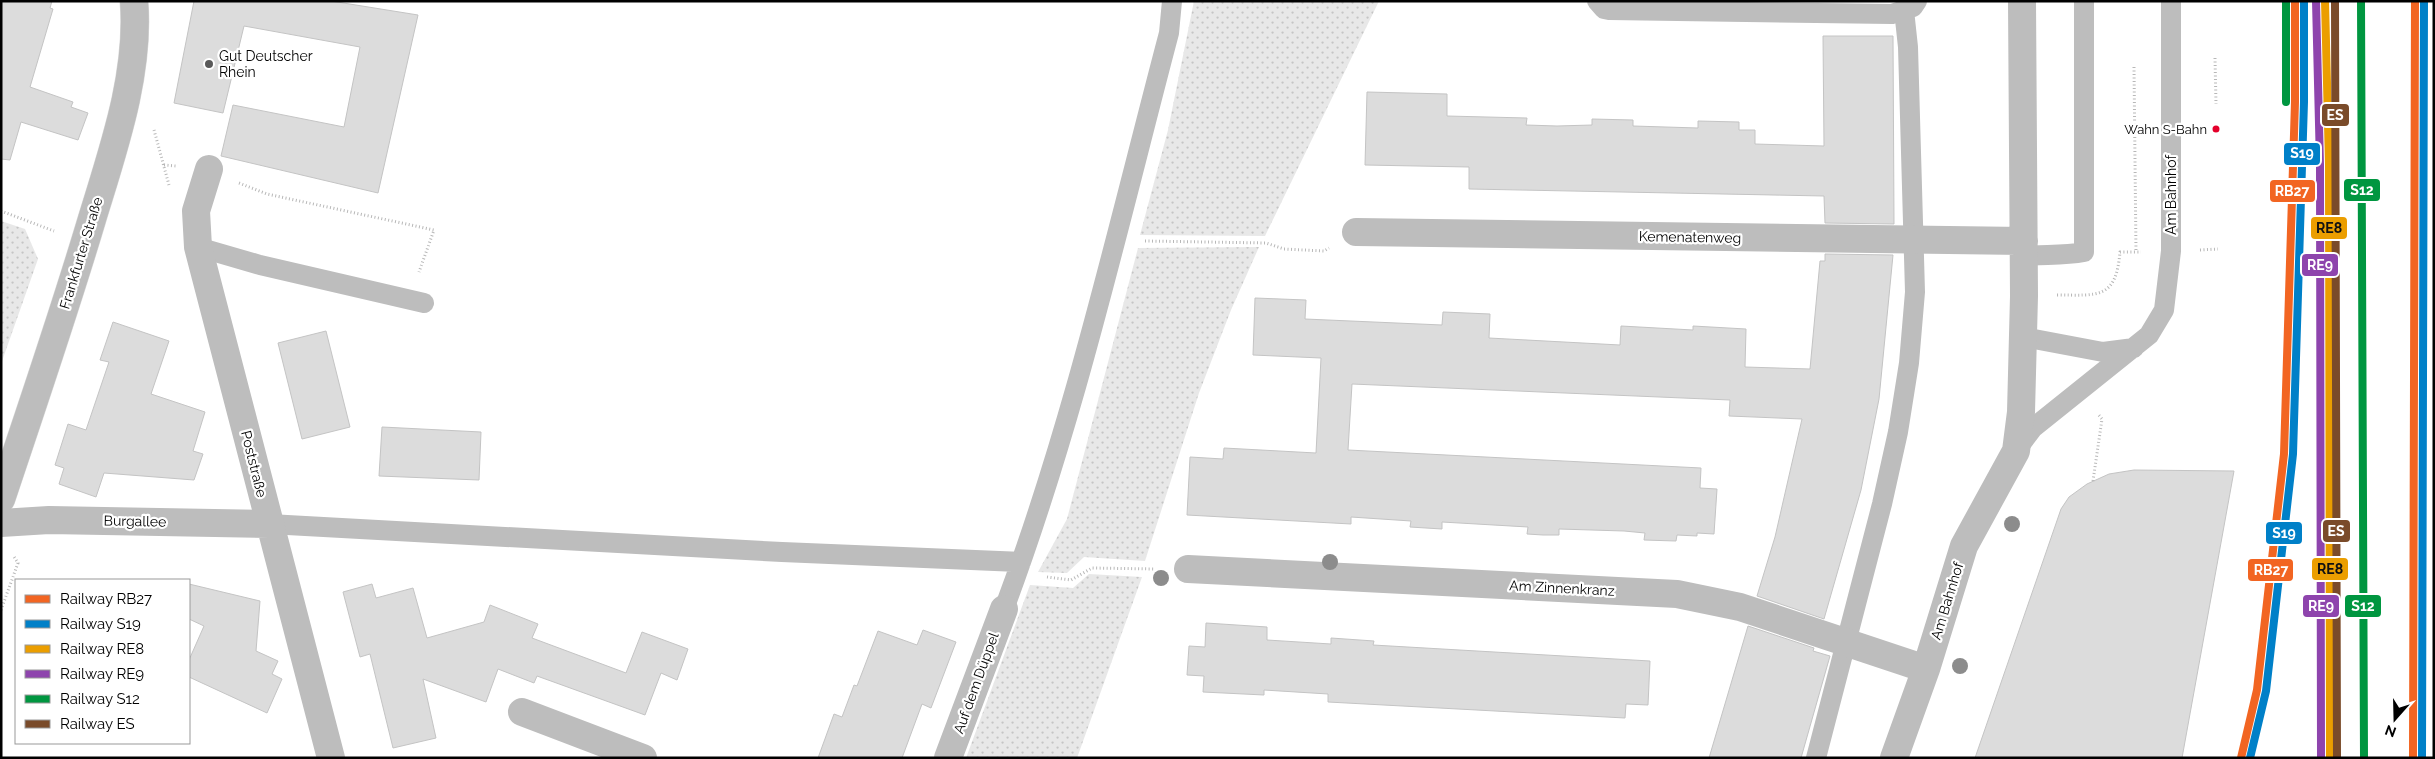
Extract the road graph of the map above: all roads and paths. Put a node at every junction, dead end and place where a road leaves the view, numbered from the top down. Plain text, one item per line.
1 (134, 1) edge
2 (1172, 1) edge
3 (1597, 1) edge
4 (2022, 1) edge
5 (2084, 1) edge
6 (2171, 1) edge
7 (1911, 6) edge
8 (1767, 7) edge
9 (2215, 58) dead end
10 (2134, 67) dead end
11 (127, 91) junction
12 (2216, 104) dead end
13 (164, 165) junction
14 (209, 169) junction
15 (171, 194) dead end
16 (1, 211) edge
17 (1356, 232) joint
18 (1913, 240) junction
19 (1114, 241) junction
20 (85, 242) junction
21 (198, 247) junction
22 (2024, 248) junction
23 (2218, 249) dead end
24 (2171, 251) junction
25 (2136, 252) junction
26 (2024, 296) junction
27 (402, 298) junction
28 (424, 303) dead end
29 (2023, 337) junction
30 (2134, 348) junction
31 (2081, 390) junction
32 (2016, 451) junction
33 (2093, 481) dead end
34 (1, 499) edge
35 (1, 523) edge
36 (269, 524) junction
37 (10, 550) dead end
38 (1019, 568) junction
39 (1188, 569) joint
40 (1004, 609) joint
41 (1, 610) edge
42 (1846, 642) junction
43 (1926, 668) junction
44 (522, 712) dead end
45 (330, 758) edge
46 (643, 758) edge
47 (948, 758) edge
48 (1816, 758) edge
49 (1894, 758) edge

1 - 11 street, Frankfurter Straße
2 - 19 lane
3 - 8 lane
4 - 22 street, Am Bahnhof
5 - 22 lane
6 - 24 lane, Am Bahnhof
7 - 8 lane
7 - 18 lane
9 - 12 path
10 - 25 path
11 - 13 path
11 - 20 street, Frankfurter Straße
13 - 14 path
13 - 15 path
14 - 21 street, Poststraße
14 - 27 path
16 - 20 path
17 - 18 street, Kemenatenweg
17 - 19 path
18 - 22 street, Kemenatenweg
18 - 42 lane
19 - 38 lane
20 - 34 street, Frankfurter Straße
21 - 27 lane
21 - 36 street, Poststraße
22 - 26 street, Am Bahnhof
23 - 24 path
24 - 25 path
24 - 30 lane, Am Bahnhof
25 - 26 path
26 - 29 street, Am Bahnhof
27 - 28 lane
29 - 30 lane
29 - 32 street, Am Bahnhof
30 - 31 lane, Am Bahnhof
31 - 32 lane, Am Bahnhof
31 - 33 path
32 - 43 street, Am Bahnhof
35 - 36 street, Burgallee
36 - 38 lane
36 - 45 street, Poststraße
37 - 41 path
38 - 39 path
38 - 40 lane
39 - 42 street, Am Zinnenkranz
40 - 47 street, Auf dem Düppel
42 - 43 street, Am Zinnenkranz
42 - 48 lane
43 - 49 street, Am Bahnhof
44 - 46 street

